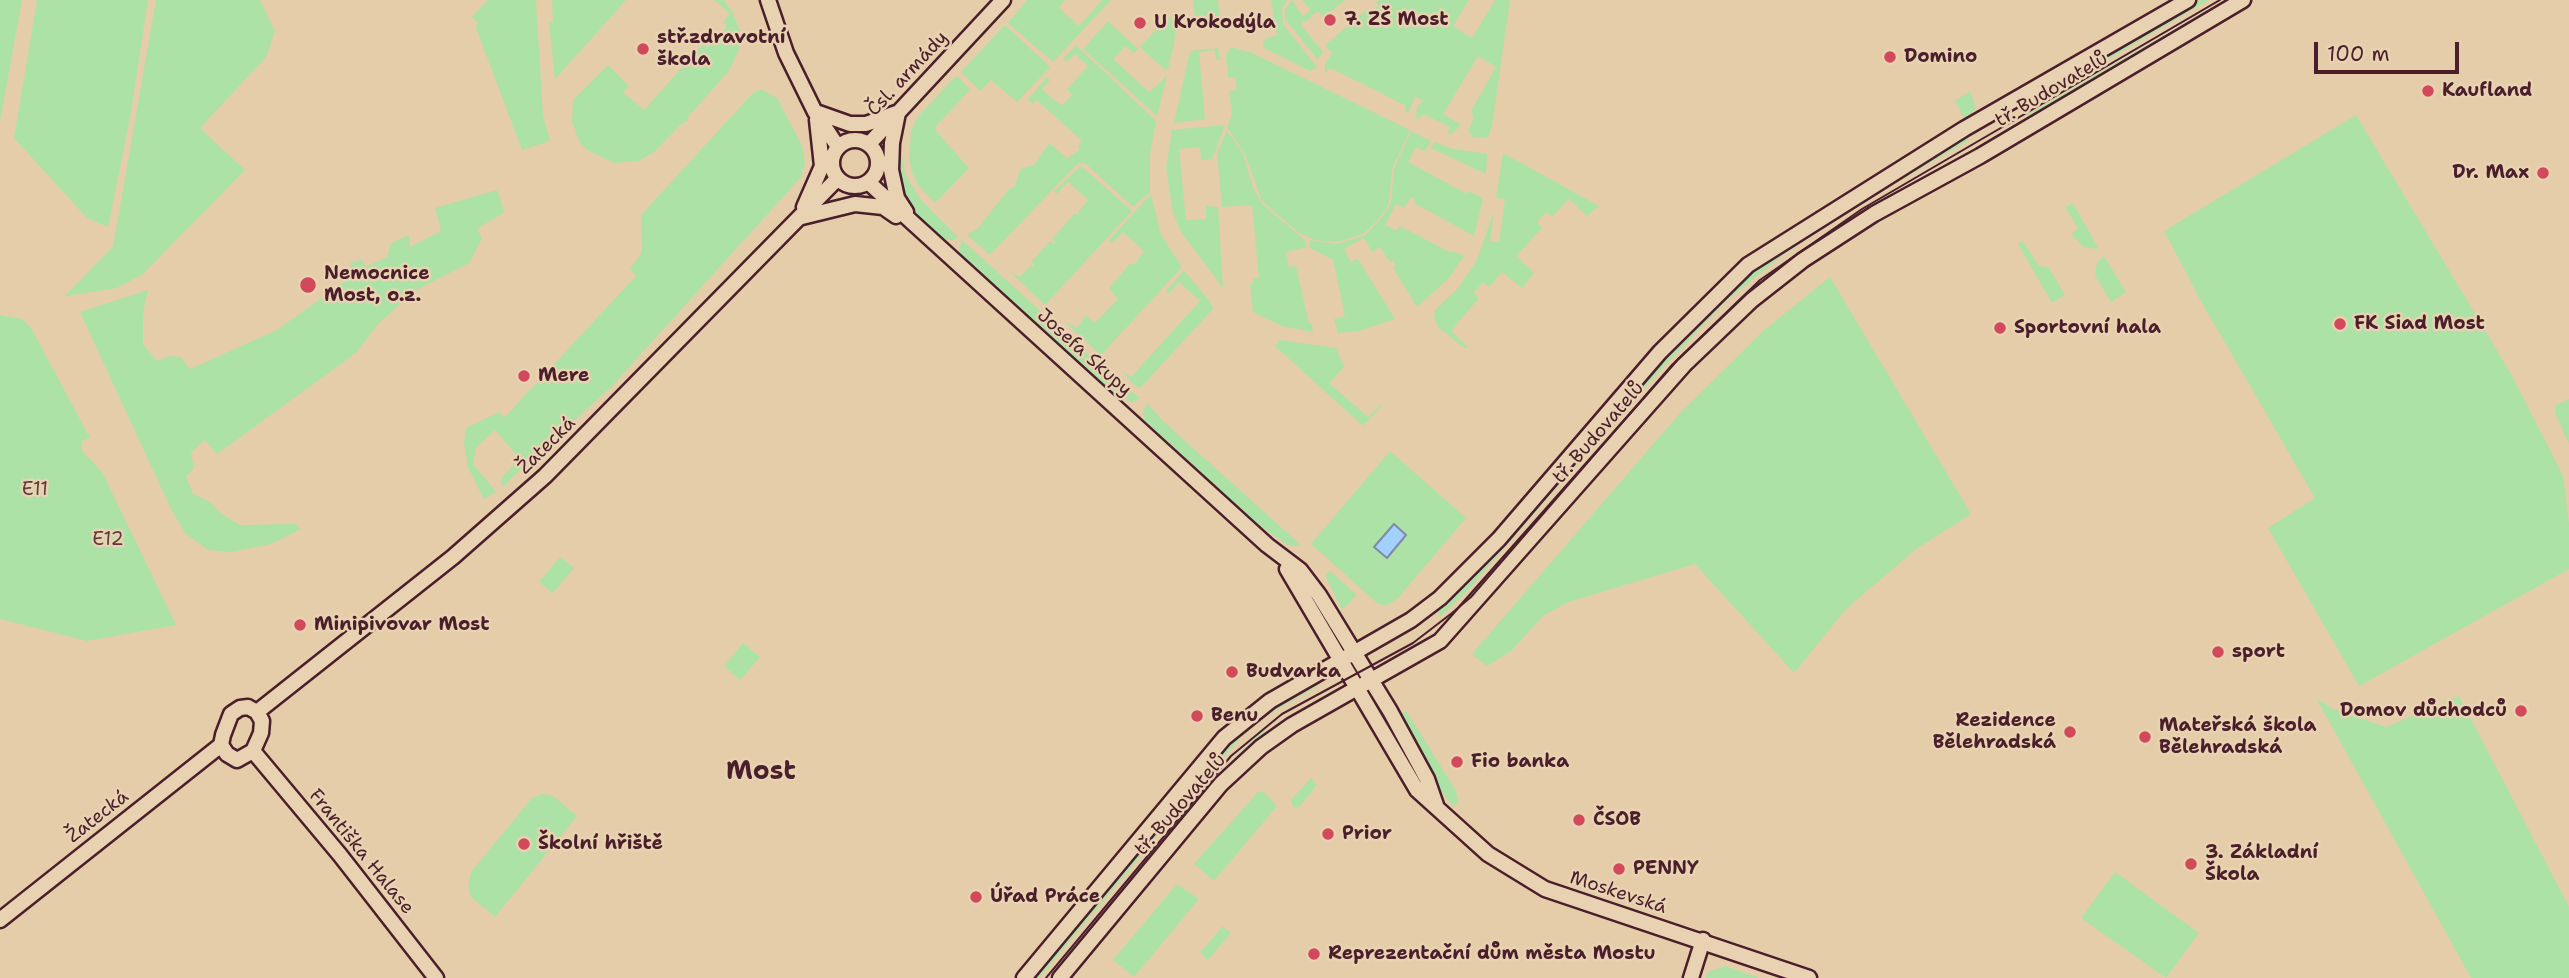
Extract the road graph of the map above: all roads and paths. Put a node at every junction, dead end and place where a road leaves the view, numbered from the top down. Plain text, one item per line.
1 (768, 0) edge
2 (1003, 0) edge
3 (2188, 0) edge
4 (2243, 0) edge
5 (815, 112) junction
6 (898, 112) junction
7 (869, 144) junction
8 (838, 147) junction
9 (837, 179) junction
10 (868, 182) junction
11 (799, 218) junction
12 (915, 228) junction
13 (1334, 635) junction
14 (1374, 641) junction
15 (1347, 657) junction
16 (1391, 670) junction
17 (1322, 671) junction
18 (1371, 681) junction
19 (1357, 688) junction
20 (1334, 699) junction
21 (1385, 704) junction
22 (1369, 707) junction
23 (257, 712) junction
24 (221, 745) junction
25 (253, 751) junction
26 (1436, 805) junction
27 (0, 920) edge
28 (1703, 940) junction
29 (436, 978) edge
30 (1024, 978) edge
31 (1060, 978) edge
32 (1691, 978) edge
33 (1809, 978) edge

1 - 5 street
2 - 6 street, Čsl. armády
3 - 14 street, tř. Budovatelů
4 - 16 street, tř. Budovatelů
5 - 6 street
5 - 8 street
5 - 11 street
6 - 7 street, Čsl. armády
6 - 12 street
7 - 8 street
7 - 10 street
8 - 9 street
9 - 10 street
9 - 11 street, Žatecká
10 - 12 street, Josefa Skupy
11 - 12 street
11 - 23 street, Žatecká
12 - 13 street, Josefa Skupy
13 - 14 street
13 - 15 street, Josefa Skupy
13 - 17 street
14 - 15 street, tř. Budovatelů
15 - 17 street, tř. Budovatelů
15 - 18 street, Moskevská
15 - 19 street, Moskevská
16 - 18 street, tř. Budovatelů
16 - 21 street
17 - 30 street, tř. Budovatelů
18 - 19 street, tř. Budovatelů
18 - 21 street, Moskevská
19 - 20 street, tř. Budovatelů
19 - 22 street, Moskevská
20 - 22 street
20 - 31 street, tř. Budovatelů
21 - 26 street, Moskevská
22 - 26 street, Moskevská
23 - 24 street
23 - 25 street
24 - 25 street
24 - 27 street, Žatecká
25 - 29 street, Františka Halase
26 - 28 street, Moskevská
28 - 32 street
28 - 33 street, Moskevská

